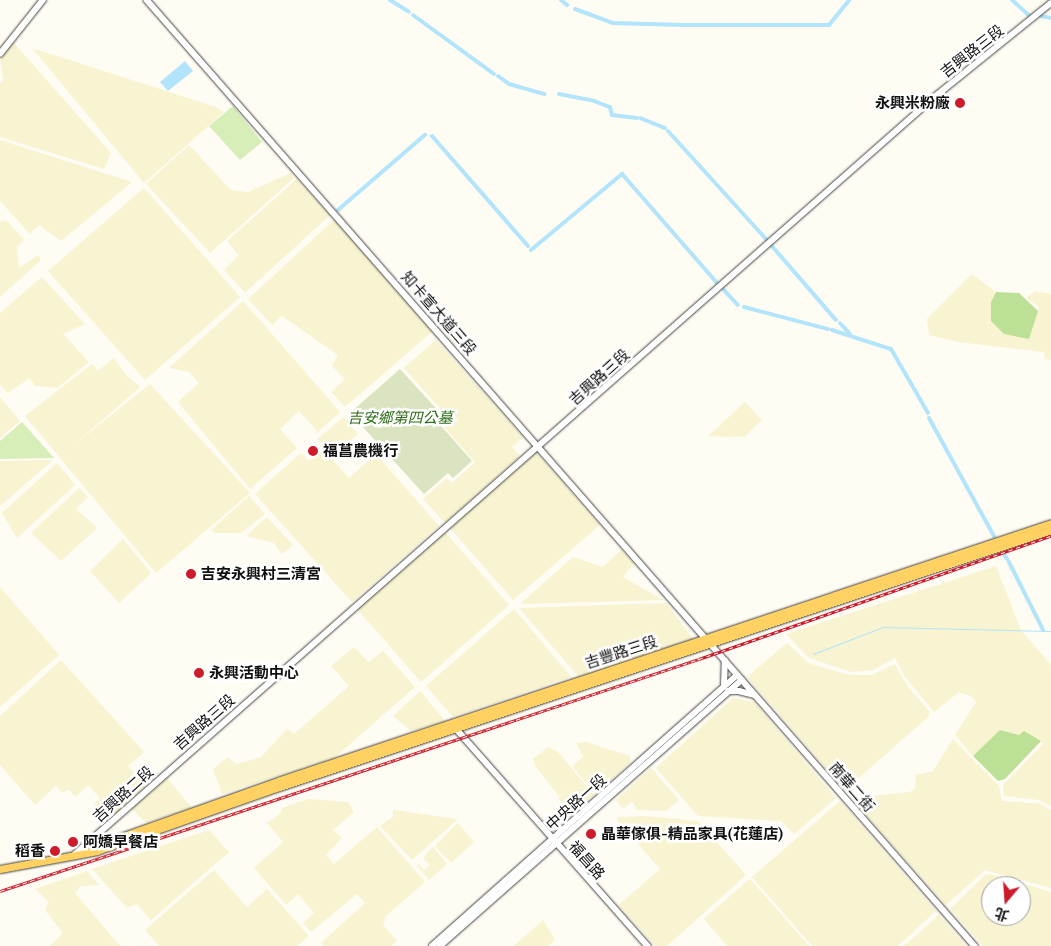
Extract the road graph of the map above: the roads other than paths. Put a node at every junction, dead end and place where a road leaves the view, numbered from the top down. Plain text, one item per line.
1 (43, 0) edge
2 (147, 0) edge
3 (1051, 3) edge
4 (0, 54) edge
5 (538, 445) junction
6 (1051, 524) edge
7 (1051, 530) edge
8 (984, 549) junction
9 (709, 641) junction
10 (725, 661) junction
11 (737, 675) junction
12 (742, 680) junction
13 (724, 686) junction
14 (728, 692) junction
15 (755, 696) junction
16 (453, 726) junction
17 (167, 772) joint
18 (555, 843) junction
19 (74, 855) junction
20 (0, 869) edge
21 (432, 946) edge
22 (440, 946) edge
23 (648, 946) edge
24 (975, 946) edge

1 - 4 street
2 - 5 street, 知卡宣大道三段
3 - 5 street, 吉興路三段
5 - 9 street, 知卡宣大道三段
5 - 17 street, 吉興路三段
6 - 8 main road, 吉豐路三段
7 - 8 main road, 吉豐路三段
8 - 9 main road, 吉豐路三段
9 - 10 street, 南華二街
9 - 16 main road, 吉豐路三段
10 - 11 street, 南華二街
10 - 13 street
11 - 12 street, 南華二街
11 - 13 street, 中央路一段
12 - 14 street, 中央路一段
12 - 15 street, 南華二街
13 - 18 street, 中央路一段
14 - 15 street
14 - 18 street, 中央路一段
15 - 24 street, 南華二街
16 - 18 street, 福昌路
16 - 19 main road, 吉豐路三段
17 - 19 street, 吉興路二段
18 - 21 street, 中央路一段
18 - 22 street, 中央路一段
18 - 23 street, 福昌路
19 - 20 main road, 吉豐路三段

